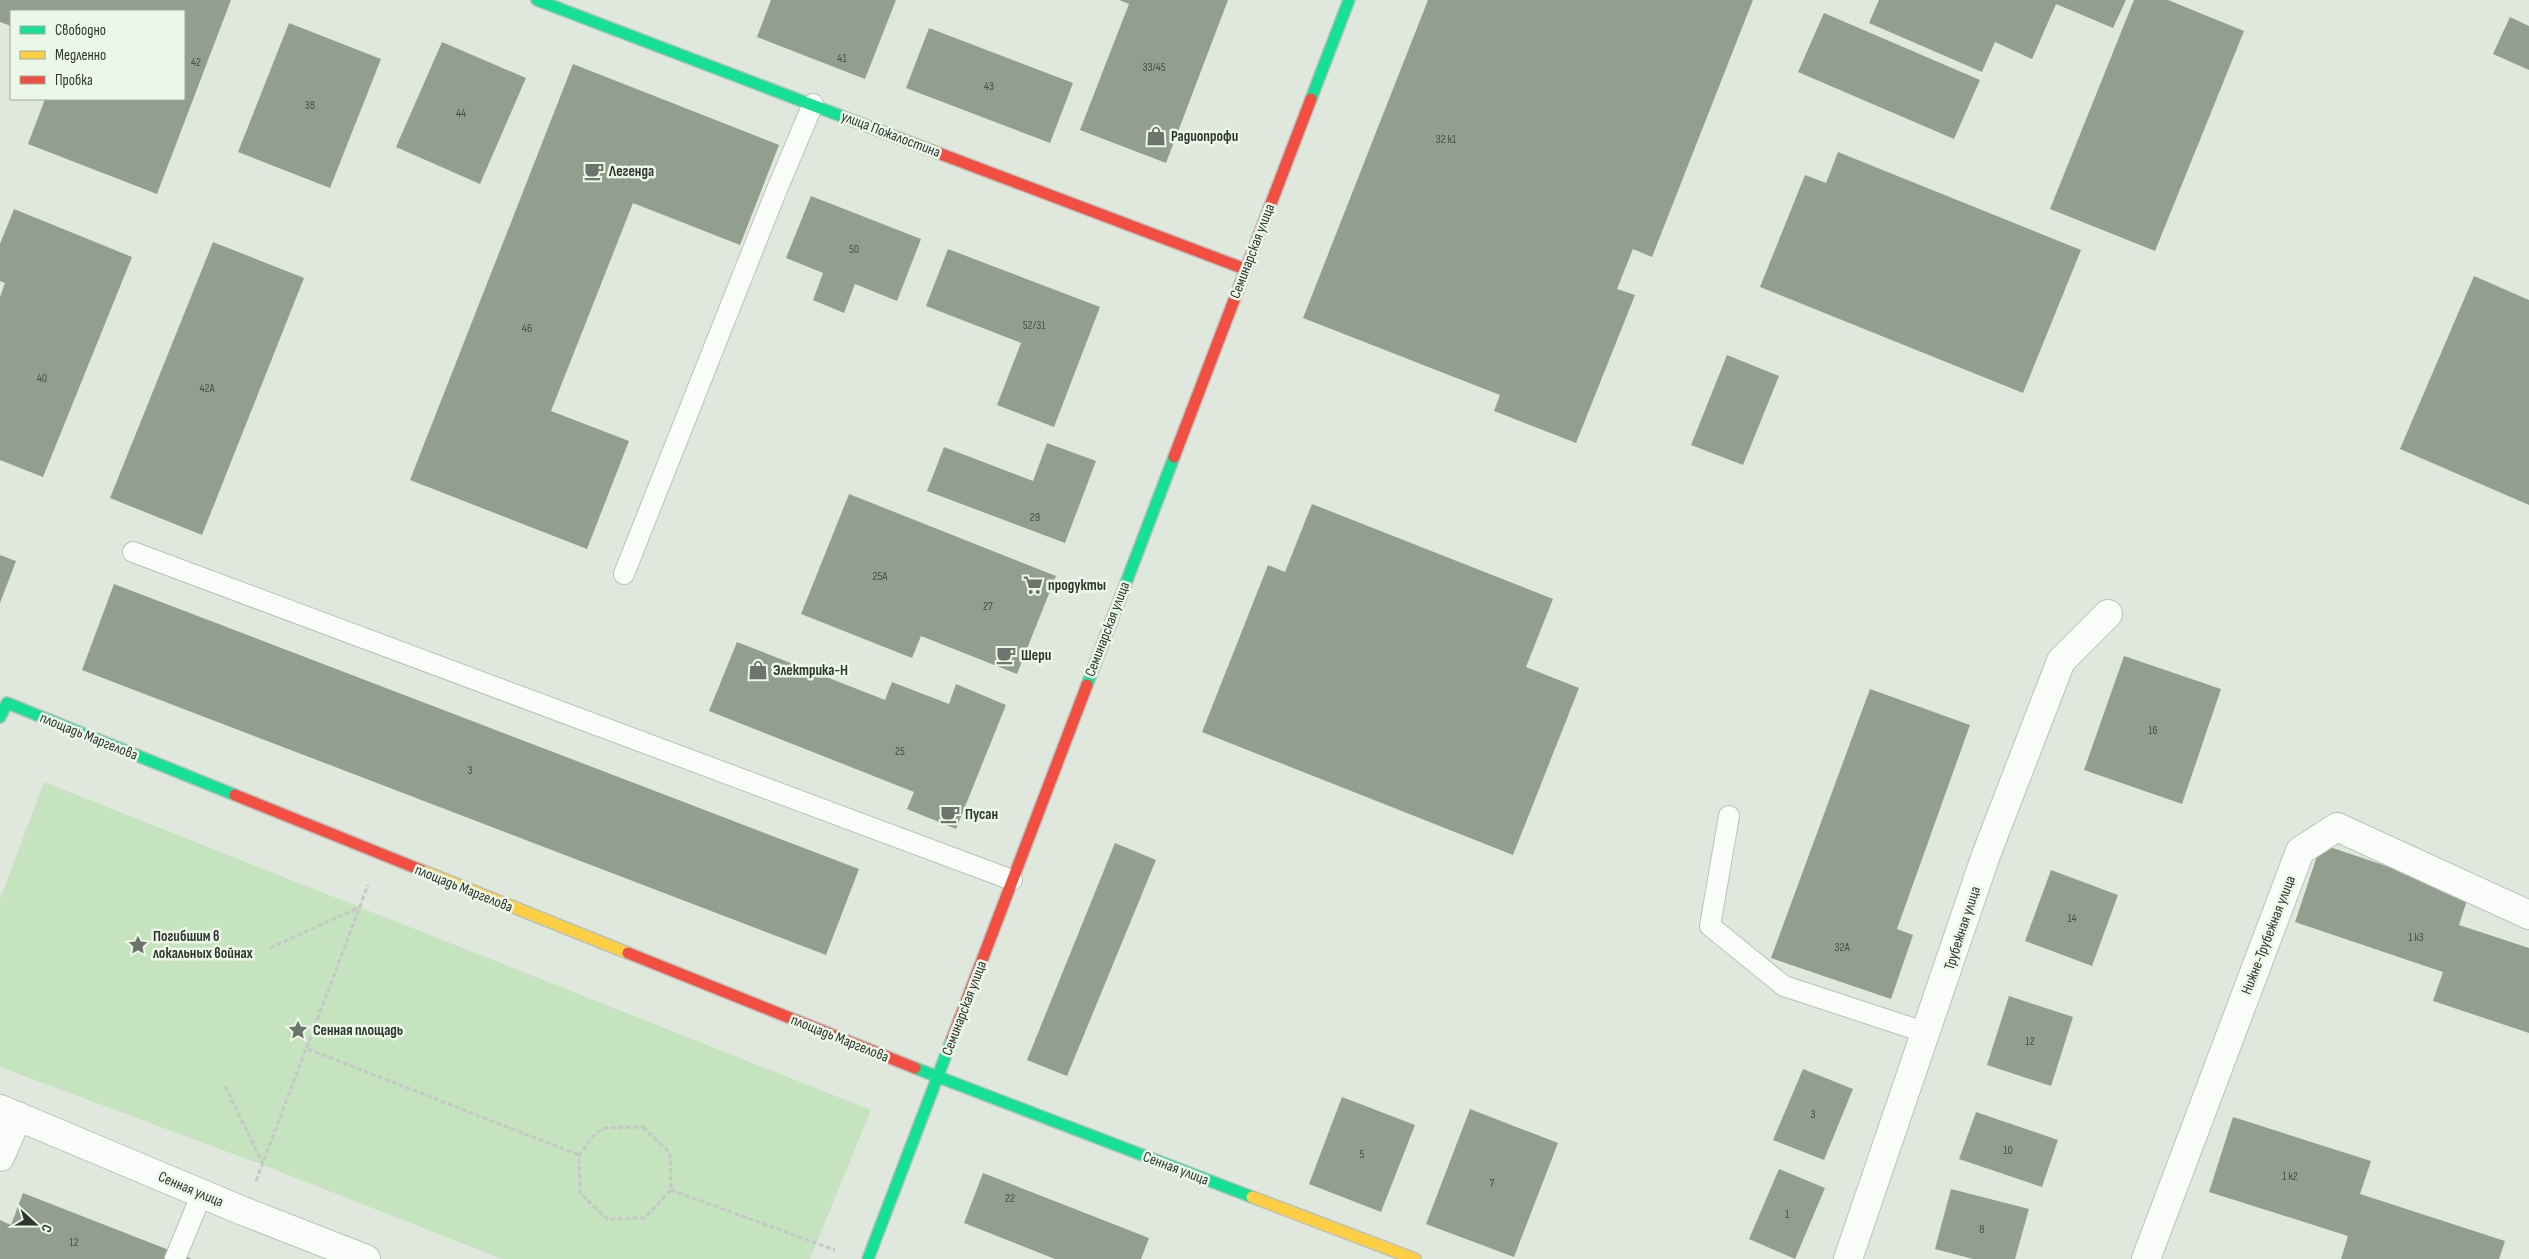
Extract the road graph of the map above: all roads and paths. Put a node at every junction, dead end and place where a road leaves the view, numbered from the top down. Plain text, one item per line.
1 (537, 0) edge
2 (1349, 0) edge
3 (813, 104) junction
4 (1245, 269) junction
5 (133, 552) dead end
6 (624, 574) dead end
7 (2108, 614) dead end
8 (0, 717) edge
9 (1729, 816) dead end
10 (380, 854) junction
11 (1012, 880) junction
12 (360, 907) junction
13 (2529, 915) edge
14 (270, 948) dead end
15 (1927, 1033) junction
16 (308, 1048) junction
17 (938, 1077) junction
18 (224, 1086) dead end
19 (9, 1113) edge
20 (580, 1155) junction
21 (0, 1157) edge
22 (671, 1190) junction
23 (202, 1193) junction
24 (840, 1252) dead end
25 (175, 1259) edge
26 (366, 1259) edge
27 (868, 1259) edge
28 (1414, 1259) edge
29 (1848, 1259) edge
30 (2146, 1259) edge

1 - 3 street, улица Пожалостина
2 - 4 street, Семинарская улица
3 - 4 street, улица Пожалостина
3 - 6 lane
4 - 11 street, Семинарская улица
5 - 11 lane
7 - 15 street, Трубежная улица
8 - 10 street, площадь Маргелова
9 - 15 lane
10 - 12 path
10 - 17 street, площадь Маргелова
11 - 17 street, Семинарская улица
12 - 14 path
12 - 16 path
13 - 30 street, Нижне-Трубежная улица
15 - 29 street, Трубежная улица
16 - 18 path
16 - 20 path
17 - 27 street, Семинарская улица
17 - 28 street, Сенная улица
19 - 21 street, Сенная улица
19 - 23 street, Сенная улица
20 - 22 path
20 - 22 path
22 - 24 path
23 - 25 lane
23 - 26 street, Сенная улица

